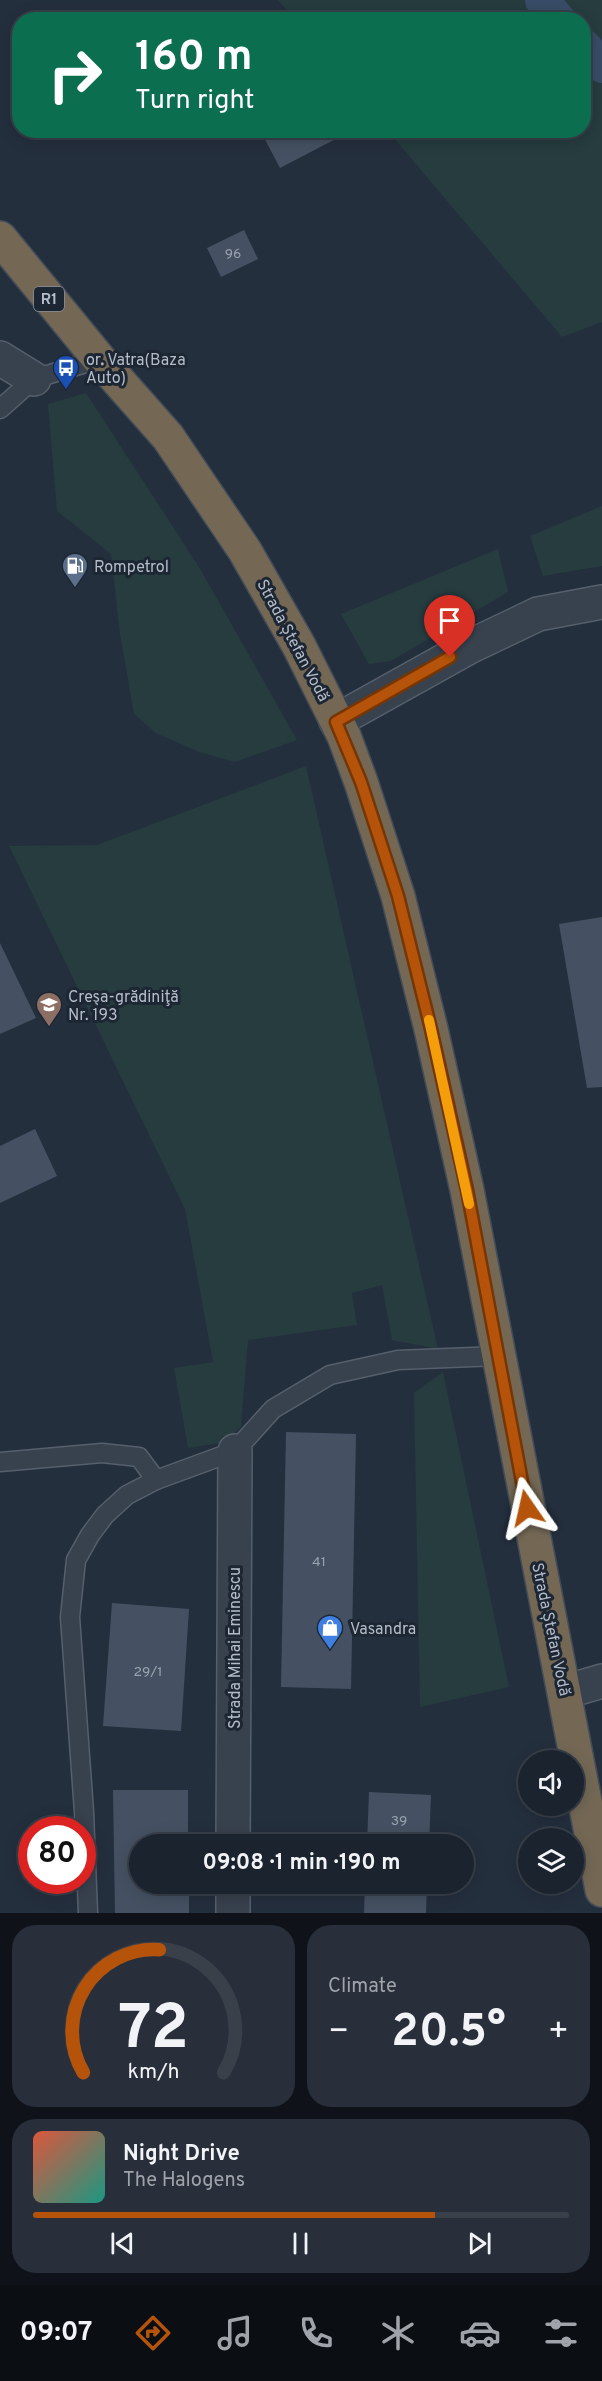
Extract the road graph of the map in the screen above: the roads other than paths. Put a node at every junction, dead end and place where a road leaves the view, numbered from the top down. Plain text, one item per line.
1 (0, 238) edge
2 (0, 358) edge
3 (99, 359) junction
4 (34, 379) junction
5 (0, 409) edge
6 (602, 602) edge
7 (336, 722) junction
8 (498, 1356) junction
9 (235, 1451) junction
10 (0, 1462) edge
11 (156, 1479) junction
12 (602, 1681) edge
13 (565, 1692) junction
14 (233, 1834) edge
15 (602, 1890) edge
16 (233, 1894) edge
17 (88, 1913) edge
18 (232, 1913) edge

1 - 3 highway, Strada Ștefan Vodă / R1
2 - 4 street
3 - 4 lane
3 - 7 highway, Strada Ștefan Vodă / R1
4 - 5 lane
6 - 7 street
7 - 8 highway, Strada Ștefan Vodă / R1
8 - 9 lane
8 - 13 highway, Strada Ștefan Vodă / R1
9 - 11 lane
9 - 14 street, Strada Mihai Eminescu
10 - 11 lane
11 - 17 lane
12 - 13 street
13 - 15 highway, Strada Ștefan Vodă / R1
16 - 18 street

